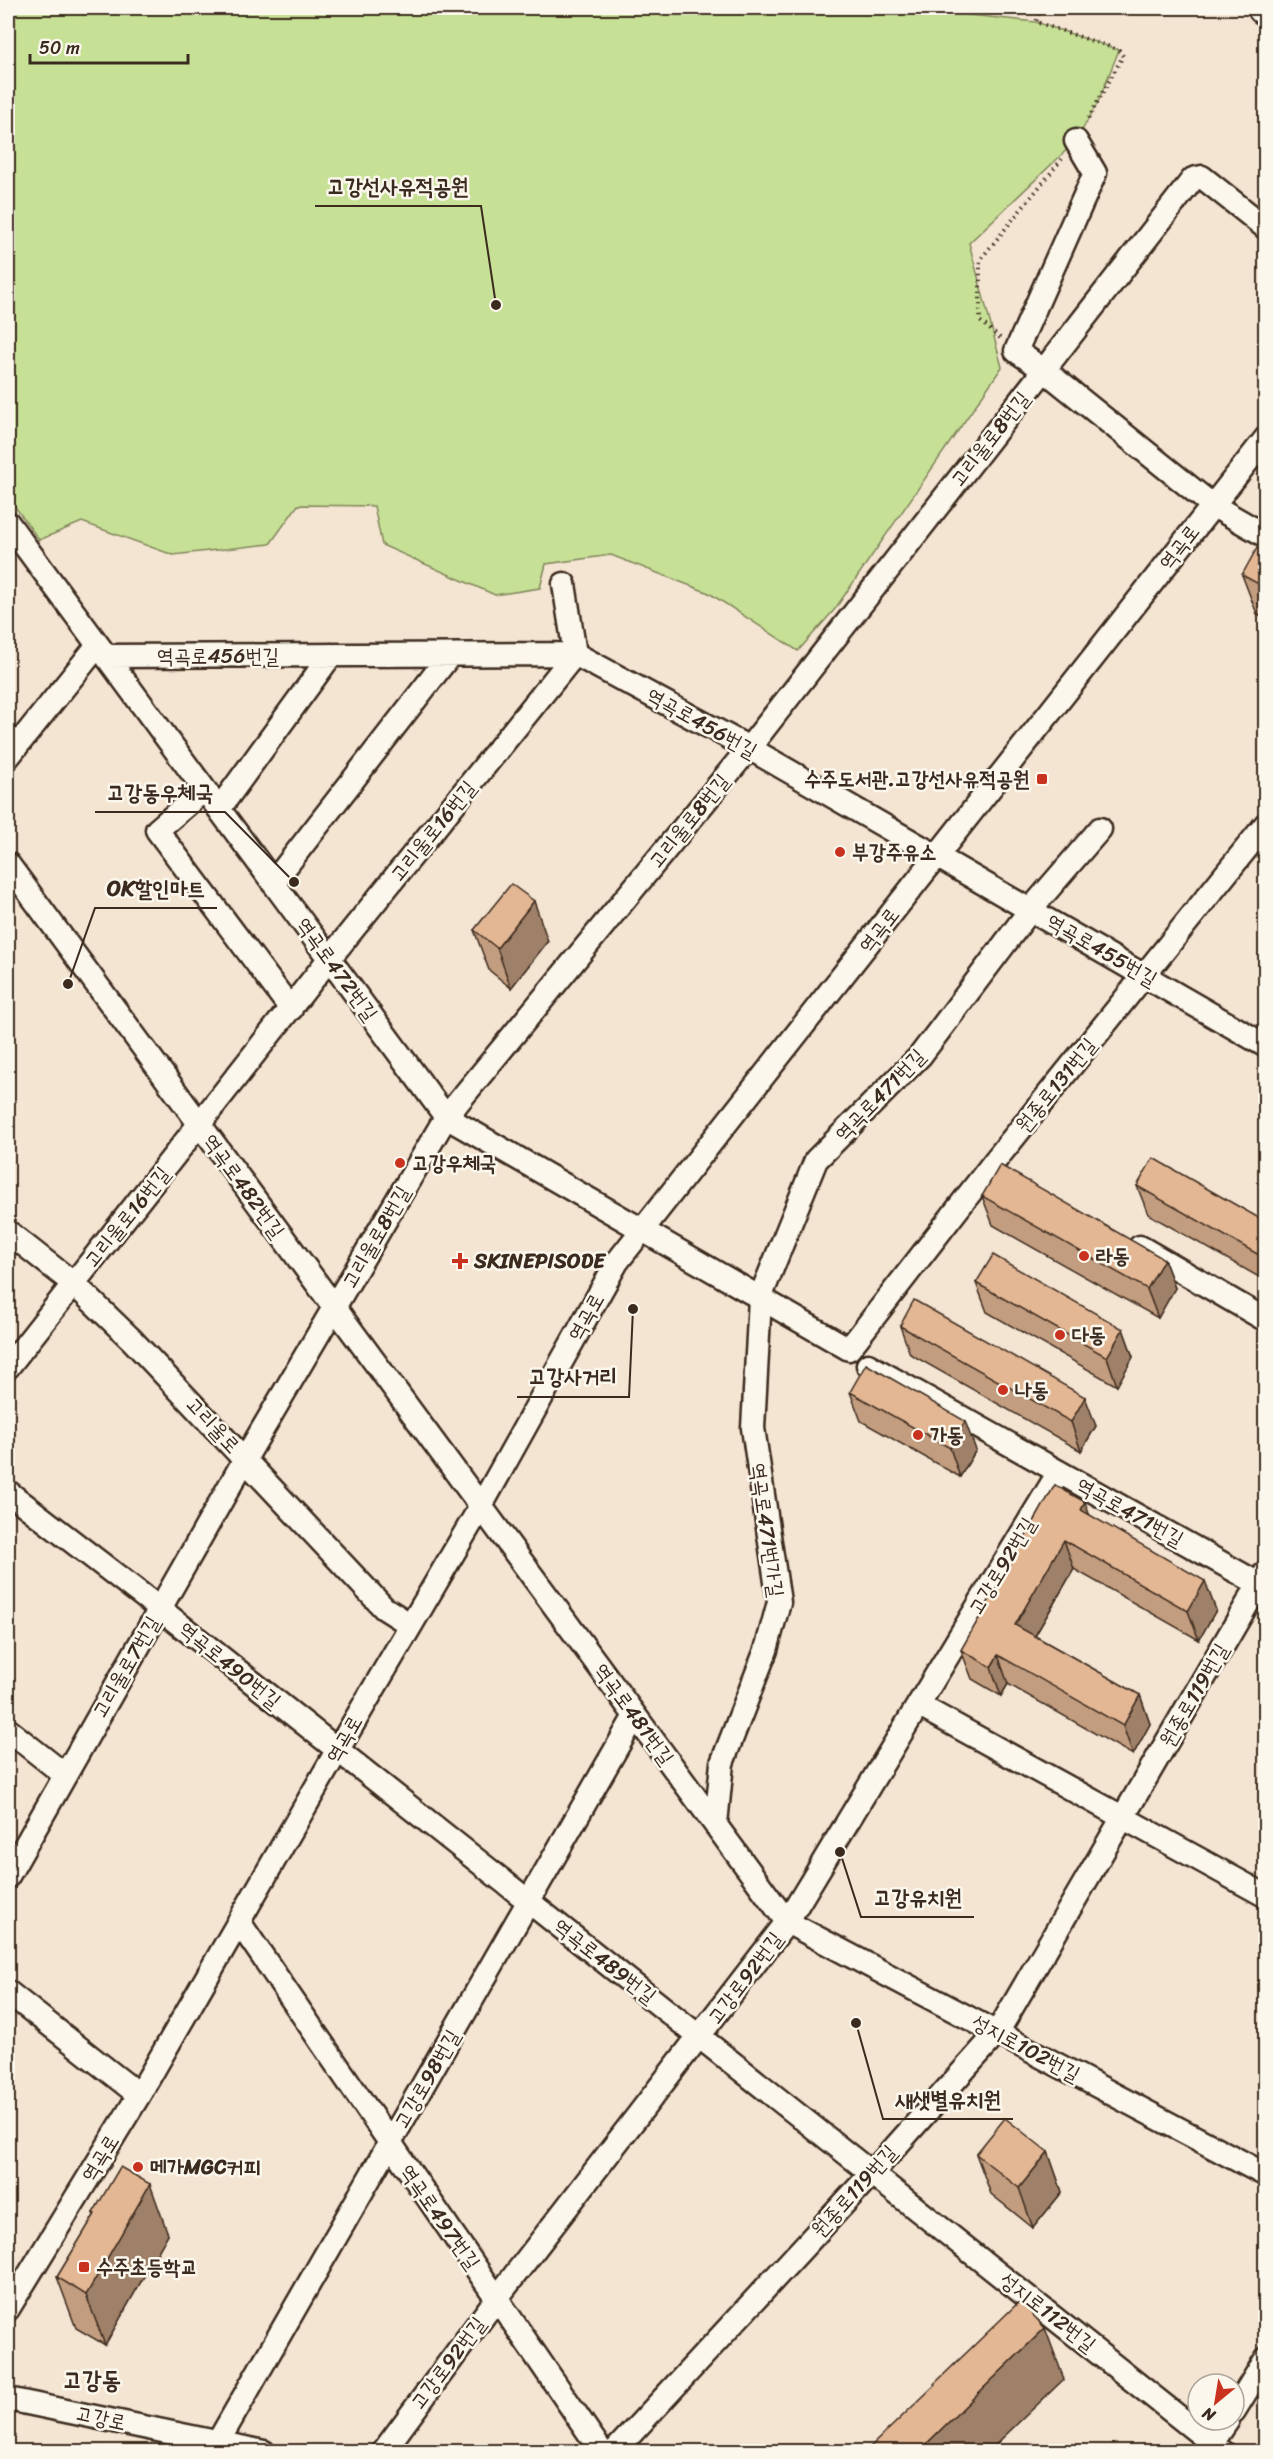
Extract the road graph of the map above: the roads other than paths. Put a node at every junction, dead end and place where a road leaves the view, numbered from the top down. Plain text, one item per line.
1 (1076, 141) road end
2 (1266, 228) edge
3 (1044, 370) junction
4 (1266, 438) edge
5 (1212, 505) junction
6 (8, 523) edge
7 (1266, 536) edge
8 (564, 584) dead end
9 (102, 651) junction
10 (576, 654) junction
11 (331, 655) junction
12 (450, 655) junction
13 (749, 748) junction
14 (8, 757) edge
15 (204, 789) junction
16 (219, 809) junction
17 (1266, 824) edge
18 (1100, 829) dead end
19 (1256, 852) edge
20 (938, 855) junction
21 (8, 864) edge
22 (273, 883) junction
23 (1031, 909) junction
24 (329, 959) junction
25 (1144, 975) junction
26 (291, 1009) junction
27 (1266, 1046) edge
28 (446, 1117) junction
29 (200, 1126) junction
30 (994, 1162) junction
31 (1014, 1174) edge
32 (641, 1231) junction
33 (8, 1232) edge
34 (1122, 1237) edge
35 (74, 1284) junction
36 (760, 1298) junction
37 (334, 1307) junction
38 (1266, 1320) edge
39 (868, 1365) edge
40 (8, 1367) edge
41 (245, 1459) junction
42 (1059, 1472) junction
43 (8, 1492) edge
44 (481, 1506) junction
45 (1263, 1581) edge
46 (160, 1609) junction
47 (411, 1625) junction
48 (918, 1705) junction
49 (635, 1716) junction
50 (8, 1730) edge
51 (337, 1751) junction
52 (65, 1775) junction
53 (1123, 1818) junction
54 (716, 1824) junction
55 (8, 1876) edge
56 (1266, 1896) edge
57 (529, 1901) junction
58 (239, 1922) junction
59 (787, 1922) junction
60 (8, 1992) edge
61 (997, 2033) junction
62 (701, 2036) junction
63 (138, 2095) junction
64 (390, 2144) junction
65 (872, 2173) junction
66 (1266, 2175) edge
67 (497, 2298) junction
68 (8, 2309) edge
69 (1047, 2311) junction
70 (1030, 2328) edge
71 (1266, 2359) edge
72 (1246, 2392) edge
73 (8, 2399) edge
74 (1222, 2432) edge
75 (218, 2442) junction
76 (1214, 2449) edge
77 (264, 2451) edge
78 (383, 2451) edge
79 (602, 2451) edge
80 (614, 2451) edge

1 - 3 street
2 - 3 street, 고리울로8번길
3 - 5 street
3 - 13 street, 고리울로8번길
4 - 5 street, 역곡로
5 - 7 street
5 - 20 street, 역곡로
6 - 9 street, 역곡로472번길
8 - 10 street
9 - 11 street, 역곡로456번길
9 - 14 street
9 - 15 street, 역곡로472번길
10 - 12 street, 역곡로456번길
10 - 13 street, 역곡로456번길
10 - 24 street, 고리울로16번길
11 - 12 street, 역곡로456번길
11 - 16 street
12 - 22 street
13 - 20 street, 역곡로456번길
13 - 28 street, 고리울로8번길
15 - 16 street, 역곡로472번길
15 - 26 street
16 - 22 street, 역곡로472번길
17 - 19 street, 원종로131번길
18 - 23 street
19 - 25 street, 원종로131번길
20 - 23 street, 역곡로455번길
20 - 32 street, 역곡로
21 - 29 street, 역곡로482번길
22 - 24 street, 역곡로472번길
23 - 25 street, 역곡로455번길
23 - 36 street, 역곡로471번길
24 - 26 street, 고리울로16번길
24 - 28 street, 역곡로472번길
25 - 27 street, 역곡로455번길
25 - 30 street, 원종로131번길
26 - 29 street, 고리울로16번길
28 - 32 street, 역곡로472번길
28 - 37 street, 고리울로8번길
29 - 35 street, 고리울로16번길
29 - 37 street, 역곡로482번길
30 - 31 street
30 - 36 street, 원종로131번길
32 - 36 street
32 - 44 street, 역곡로
33 - 35 street, 고리울로
34 - 38 street
35 - 40 street, 고리울로16번길
35 - 41 street, 고리울로
36 - 54 street, 역곡로471번가길
37 - 41 street, 고리울로8번길
37 - 44 street, 역곡로482번길
39 - 42 street, 역곡로471번길
41 - 46 street, 고리울로7번길
41 - 47 street, 고리울로
42 - 45 street, 역곡로471번길
42 - 48 street, 고강로92번길
43 - 46 street, 역곡로490번길
44 - 47 street, 역곡로
44 - 49 street, 역곡로481번길
45 - 53 street, 원종로119번길
46 - 51 street, 역곡로490번길
46 - 52 street, 고리울로7번길
47 - 51 street, 역곡로
48 - 53 street
48 - 59 street, 고강로92번길
49 - 54 street, 역곡로481번길
49 - 57 street, 고강로98번길
50 - 52 street
51 - 57 street, 역곡로489번길
51 - 58 street, 역곡로
52 - 55 street, 고리울로7번길
53 - 56 street
53 - 61 street, 원종로119번길
54 - 59 street, 역곡로481번길
57 - 62 street, 역곡로489번길
57 - 64 street, 고강로98번길
58 - 63 street, 역곡로
58 - 64 street, 역곡로497번길
59 - 61 street, 성지로102번길
59 - 62 street, 고강로92번길
60 - 63 street
61 - 65 street, 원종로119번길
61 - 66 street, 성지로102번길
62 - 65 street, 역곡로489번길
62 - 67 street, 고강로92번길
63 - 68 street, 역곡로
64 - 67 street, 역곡로497번길
64 - 75 street, 고강로98번길
65 - 69 street, 성지로112번길
65 - 80 street, 원종로119번길
67 - 78 street, 고강로92번길
67 - 79 street, 역곡로497번길
69 - 70 street
69 - 76 street, 성지로112번길
71 - 72 street
73 - 75 street, 고강로
74 - 76 street
75 - 77 street, 고강로

